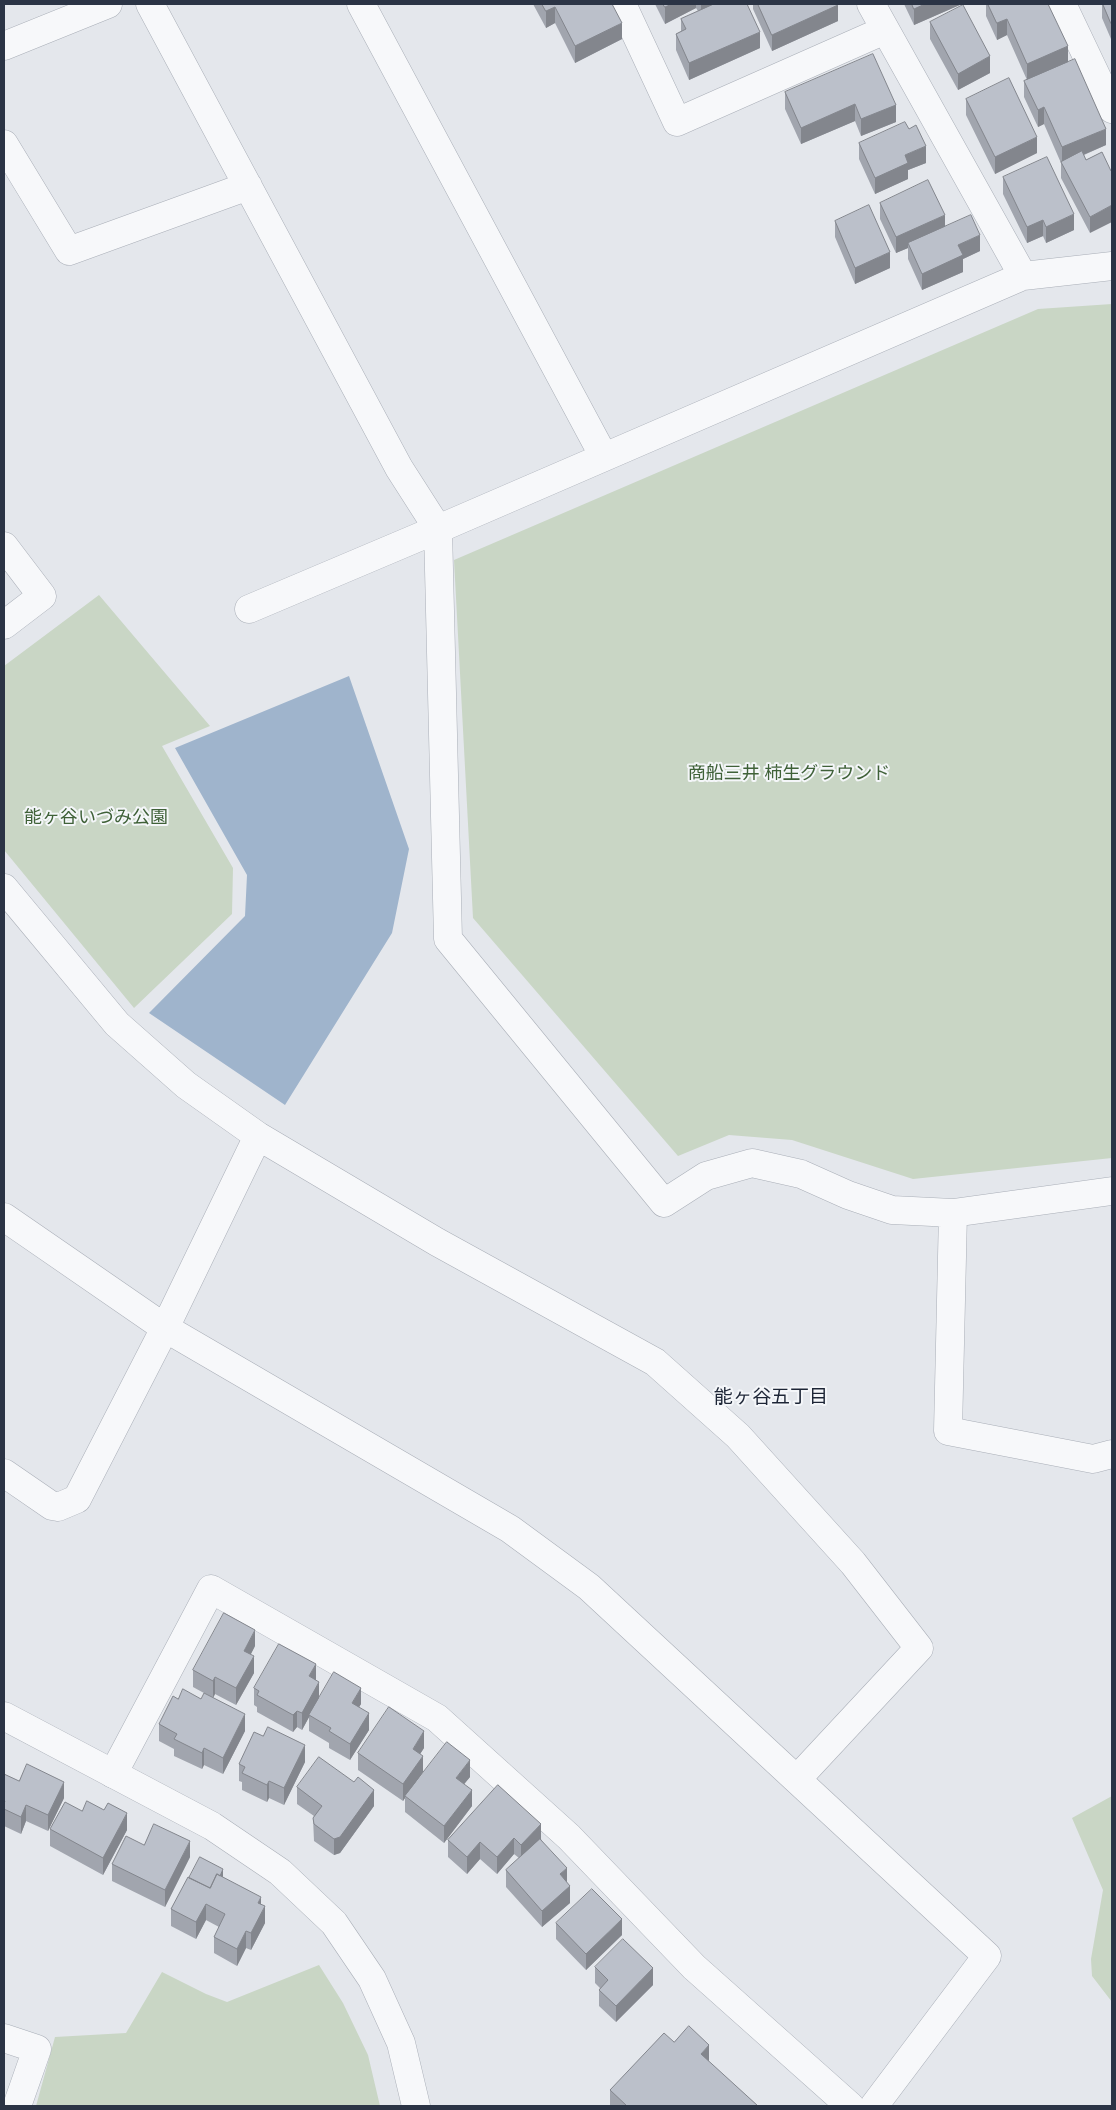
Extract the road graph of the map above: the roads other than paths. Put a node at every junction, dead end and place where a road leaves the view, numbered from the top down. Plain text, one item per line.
1 (108, 4) edge
2 (150, 4) edge
3 (361, 4) edge
4 (622, 4) edge
5 (871, 4) edge
6 (1062, 4) edge
7 (885, 30) junction
8 (4, 46) edge
9 (1109, 92) edge
10 (4, 144) edge
11 (248, 186) junction
12 (1112, 266) edge
13 (1023, 276) junction
14 (604, 458) junction
15 (438, 529) junction
16 (4, 546) edge
17 (249, 608) dead end
18 (4, 625) edge
19 (4, 888) edge
20 (258, 1136) junction
21 (1112, 1191) edge
22 (953, 1213) junction
23 (4, 1218) edge
24 (165, 1328) junction
25 (1112, 1454) edge
26 (4, 1473) edge
27 (4, 1716) edge
28 (113, 1774) junction
29 (797, 1780) junction
30 (4, 2038) edge
31 (17, 2106) edge
32 (416, 2106) edge
33 (850, 2106) edge
34 (874, 2106) edge

1 - 8 street
2 - 11 street
3 - 14 street
4 - 7 street
5 - 7 street
6 - 9 street
7 - 13 street
10 - 11 street
11 - 15 street
12 - 13 street
13 - 14 street
14 - 15 street
15 - 17 street
15 - 22 street
16 - 18 street
19 - 20 street
20 - 24 street
20 - 29 street
21 - 22 street
22 - 25 street
23 - 24 street
24 - 26 street
24 - 29 street
27 - 28 street
28 - 32 street
28 - 33 street
29 - 34 street
30 - 31 street

